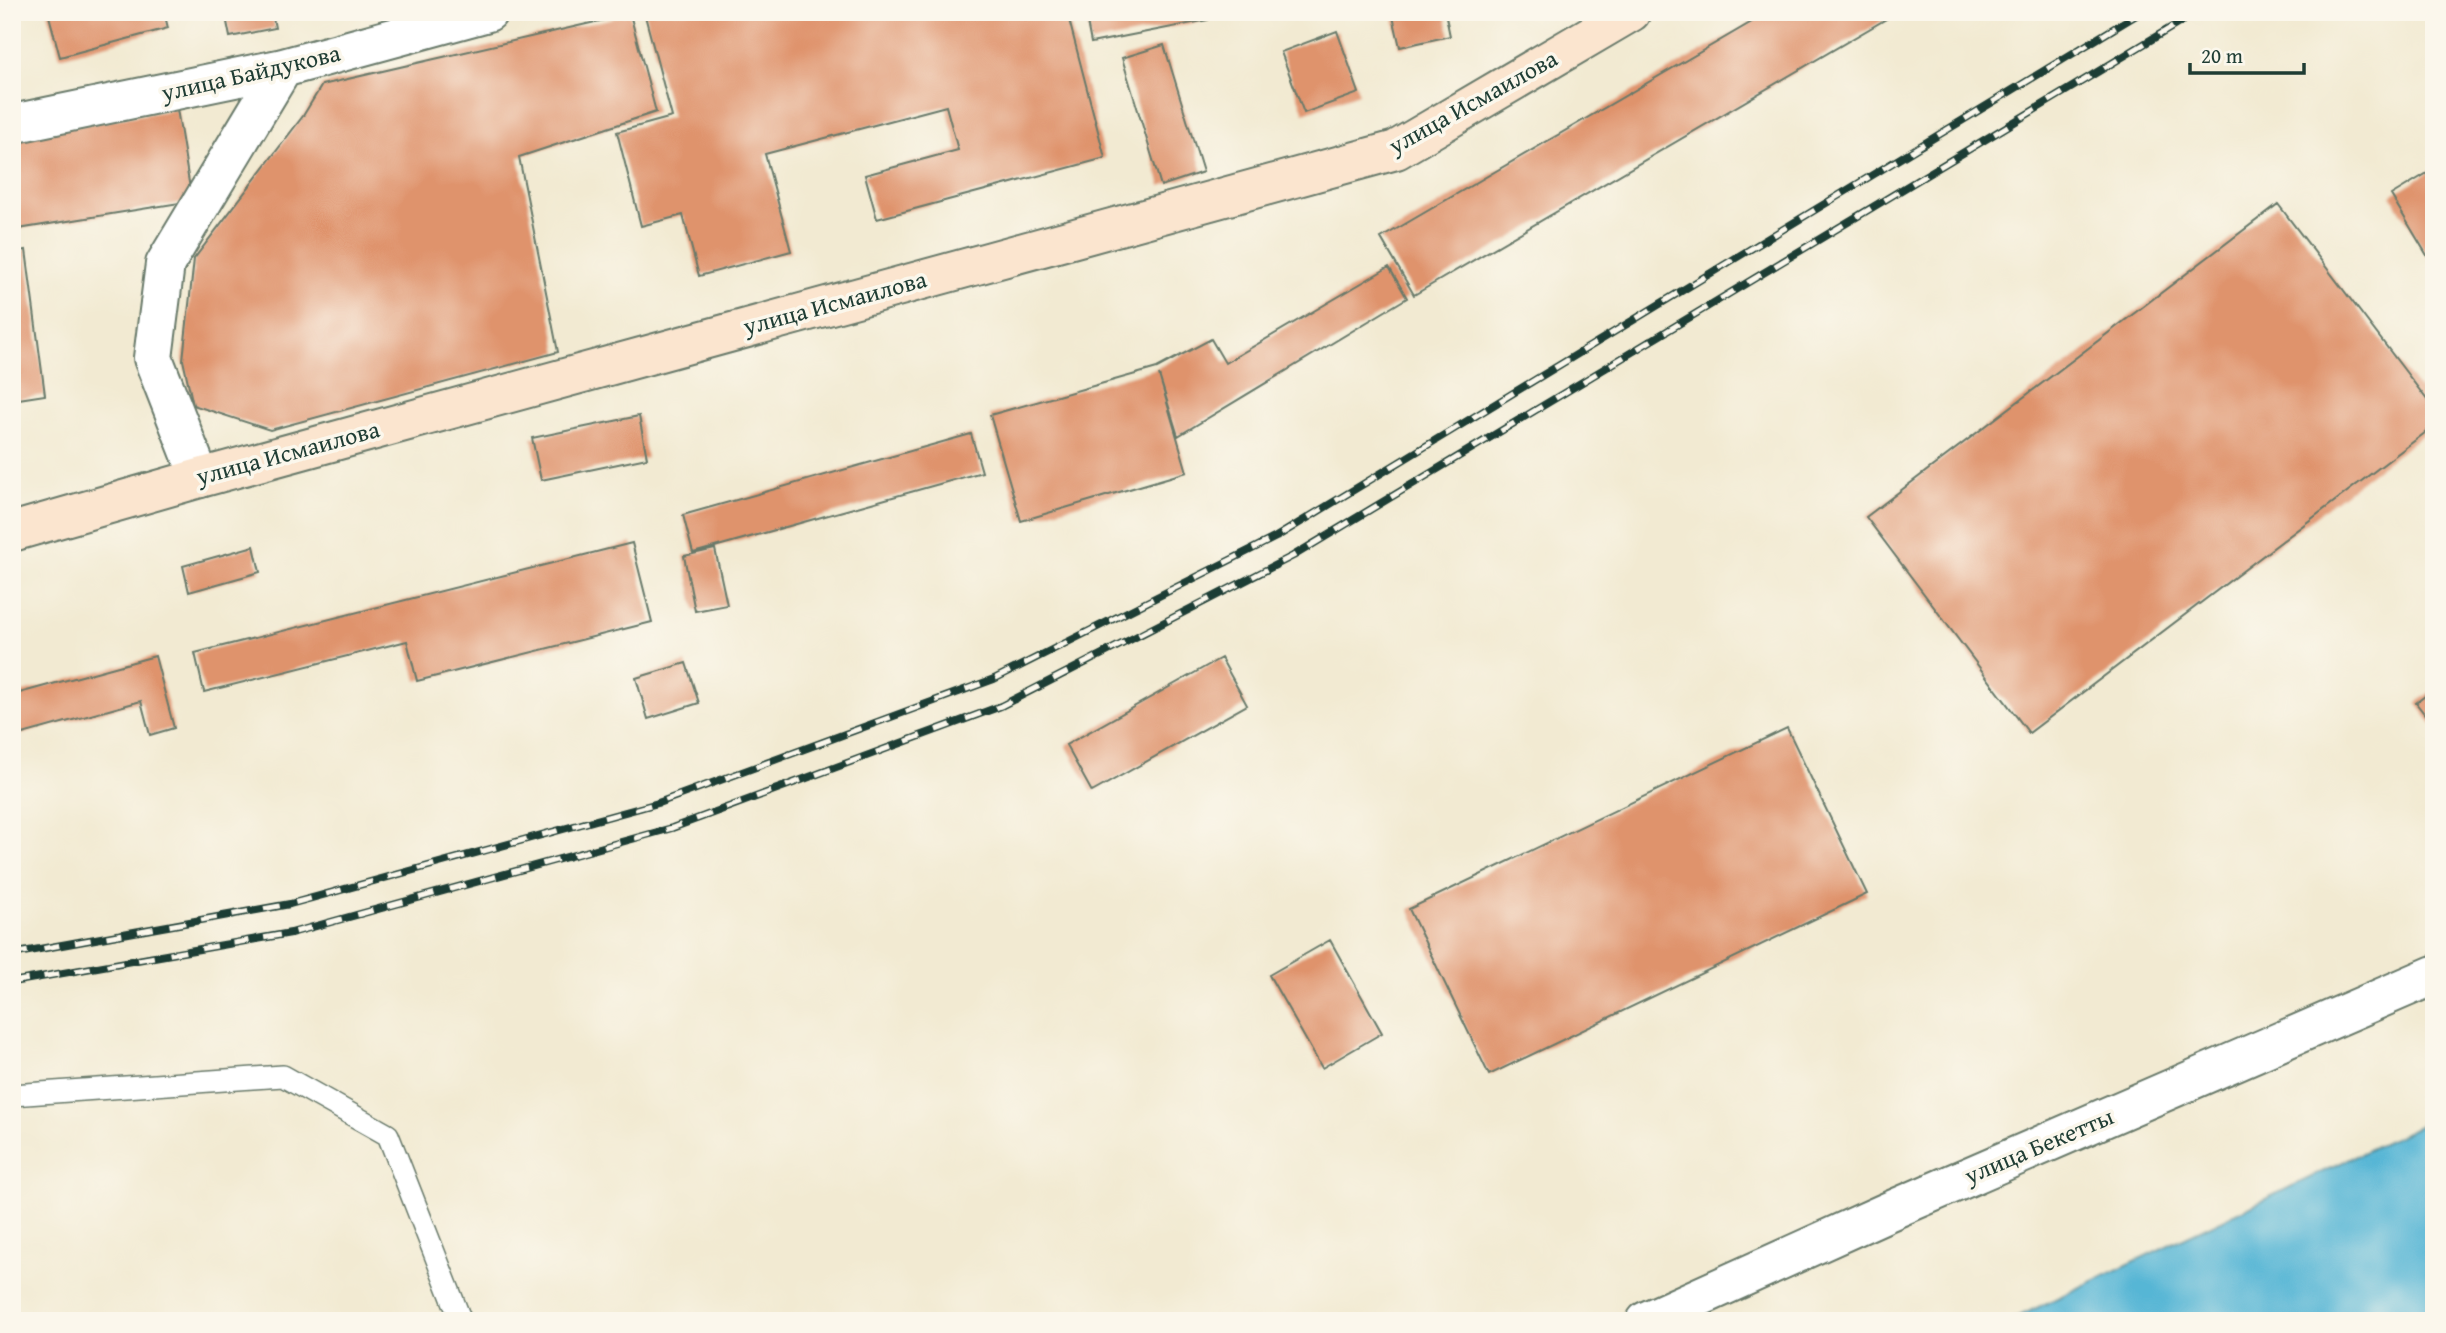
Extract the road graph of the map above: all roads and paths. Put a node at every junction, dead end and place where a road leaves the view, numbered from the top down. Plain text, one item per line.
1 (488, 12) edge
2 (1631, 12) edge
3 (284, 68) junction
4 (12, 124) edge
5 (200, 478) junction
6 (12, 531) edge
7 (2434, 975) edge
8 (12, 1095) edge
9 (461, 1321) edge
10 (1646, 1321) edge

1 - 3 street, улица Байдукова
2 - 5 main road, улица Исмаилова
3 - 4 street, улица Байдукова
3 - 5 street
5 - 6 main road, улица Исмаилова
7 - 10 street, улица Бекетты
8 - 9 lane

